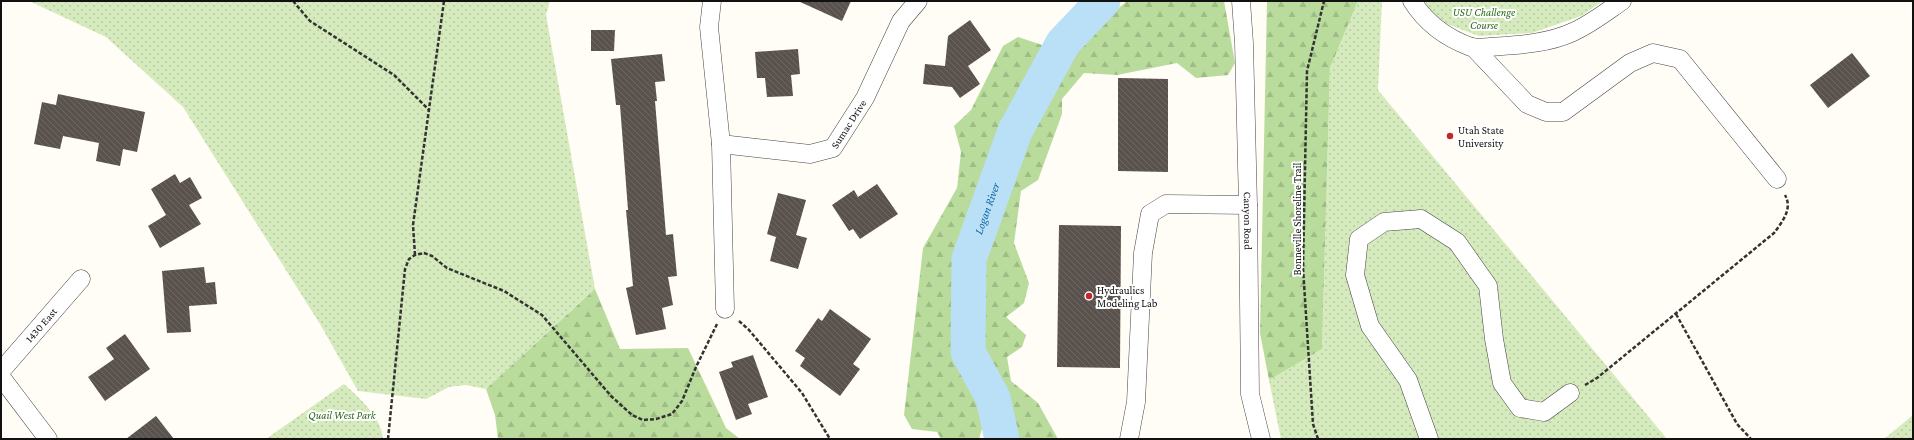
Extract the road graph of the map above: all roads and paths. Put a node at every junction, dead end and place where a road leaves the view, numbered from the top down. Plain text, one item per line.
1 (292, 1) edge
2 (444, 1) edge
3 (712, 1) edge
4 (918, 1) edge
5 (1241, 1) edge
6 (1324, 1) edge
7 (1412, 1) edge
8 (1622, 1) edge
9 (1473, 48) junction
10 (429, 110) junction
11 (721, 144) junction
12 (1777, 179) joint
13 (1248, 205) junction
14 (415, 255) junction
15 (81, 279) dead end
16 (725, 309) junction
17 (1676, 314) junction
18 (1, 371) edge
19 (1, 377) edge
20 (1570, 393) joint
21 (48, 439) edge
22 (388, 439) edge
23 (830, 439) edge
24 (1129, 439) edge
25 (1261, 439) edge
26 (1318, 439) edge
27 (1429, 439) edge
28 (1751, 439) edge

1 - 10 path
2 - 10 path
3 - 11 street
4 - 11 street, Sumac Drive
5 - 13 street, Canyon Road
6 - 26 path, Bonneville Shoreline Trail
7 - 9 street
8 - 9 street
9 - 12 street
10 - 14 path
11 - 16 street
12 - 17 path
13 - 24 street
13 - 25 street, Canyon Road
14 - 16 path
14 - 22 path
15 - 18 street, 1430 East
16 - 23 path
17 - 20 path
17 - 28 path
19 - 21 street
20 - 27 street

